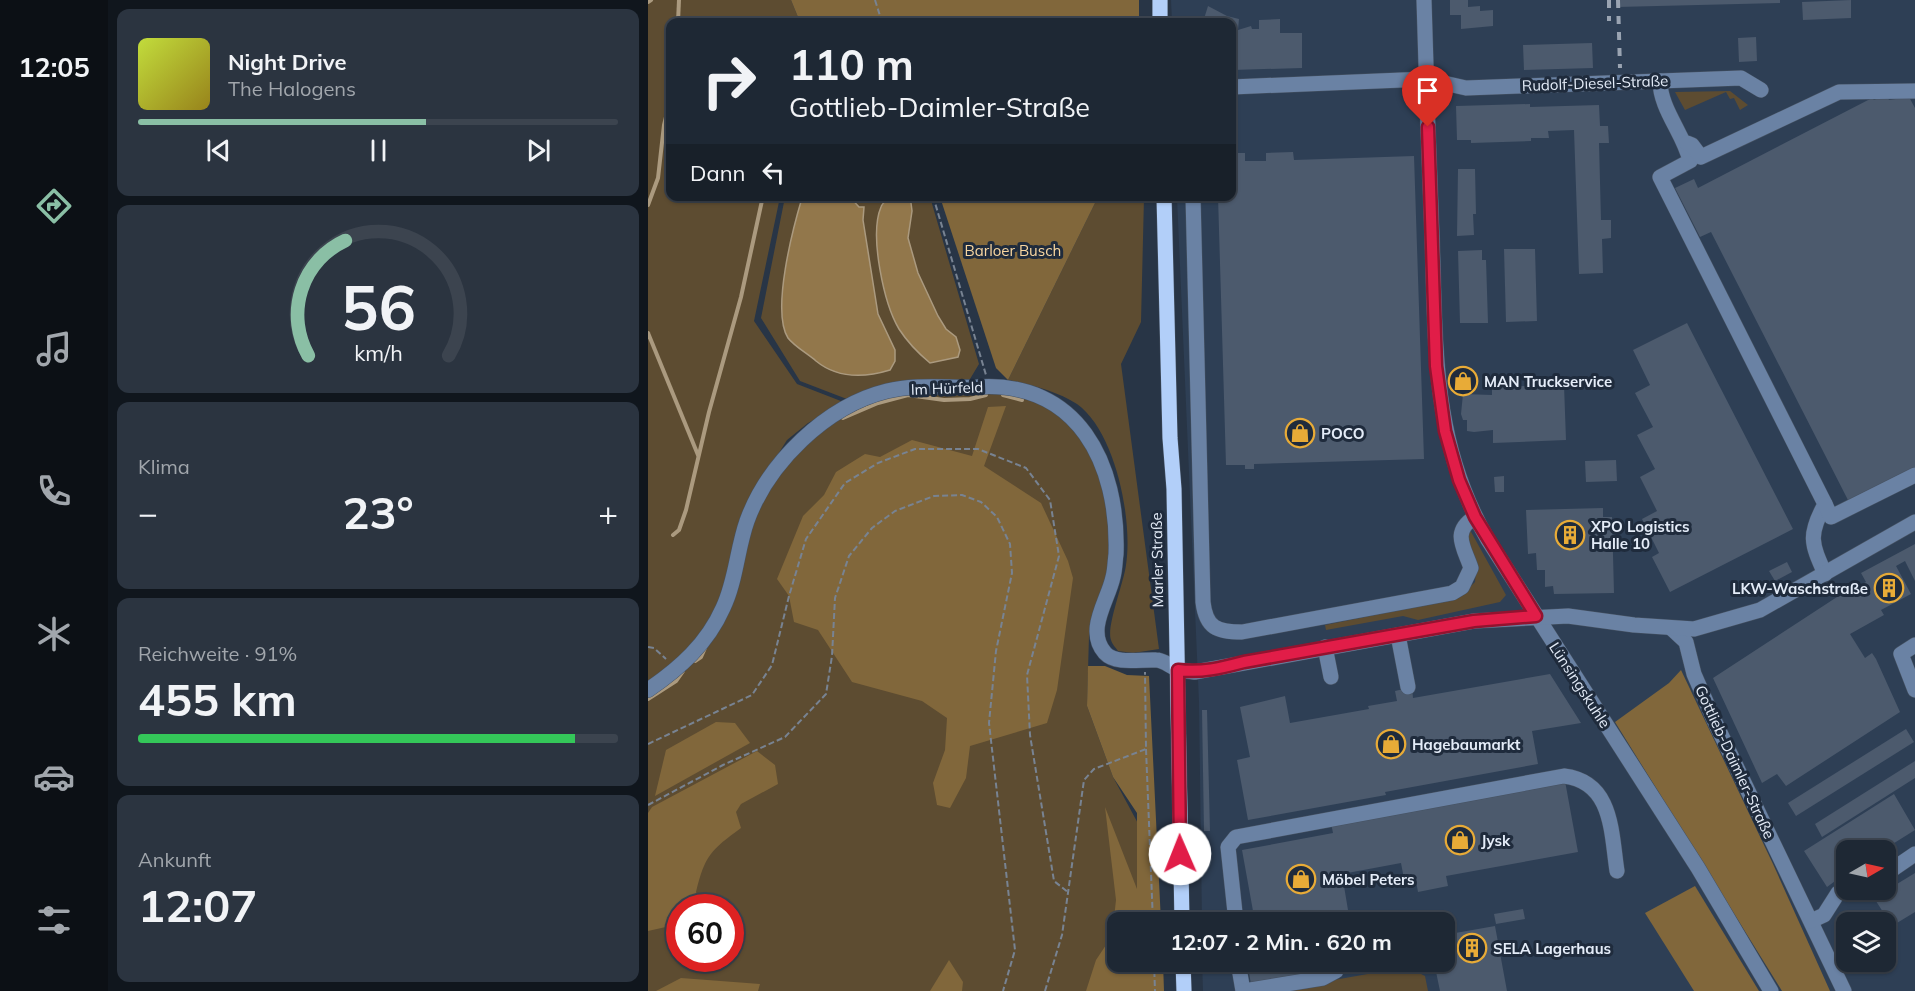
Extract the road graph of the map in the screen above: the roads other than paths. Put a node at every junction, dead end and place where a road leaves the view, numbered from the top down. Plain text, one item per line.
1 (1160, 0) edge
2 (1424, 0) edge
3 (1160, 18) edge
4 (1426, 79) junction
5 (1660, 81) junction
6 (1236, 87) edge
7 (1761, 90) dead end
8 (1915, 90) edge
9 (1684, 142) junction
10 (1164, 201) edge
11 (1193, 201) edge
12 (1915, 475) edge
13 (1825, 504) junction
14 (1475, 517) junction
15 (1915, 522) edge
16 (1826, 574) junction
17 (1536, 616) junction
18 (1671, 628) junction
19 (1398, 635) junction
20 (1915, 645) edge
21 (1325, 647) junction
22 (1178, 670) junction
23 (1331, 677) dead end
24 (1408, 687) dead end
25 (648, 690) edge
26 (1915, 690) edge
27 (1915, 854) edge
28 (1896, 867) edge
29 (1617, 871) dead end
30 (1836, 899) edge
31 (1182, 912) edge
32 (1235, 912) edge
33 (1811, 921) junction
34 (1183, 972) edge
35 (1240, 972) edge
36 (1334, 972) edge
37 (1184, 991) edge
38 (1244, 991) edge
39 (1771, 991) edge
40 (1844, 991) edge

1 - 3 main road
2 - 4 street, Lünsingskuhle
4 - 5 street, Rudolf-Diesel-Straße
4 - 6 street, Rudolf-Diesel-Straße
4 - 14 street, Lünsingskuhle
5 - 7 street, Rudolf-Diesel-Straße
5 - 9 street
8 - 9 street
9 - 13 street
10 - 22 main road, Marler Straße
11 - 14 street
12 - 13 street
13 - 16 street
14 - 17 street, Lünsingskuhle
15 - 16 street
16 - 18 street
17 - 18 street
17 - 19 street
17 - 39 street, Lünsingskuhle
18 - 33 street, Gottlieb-Daimler-Straße
19 - 21 street
19 - 24 street
20 - 26 street
21 - 22 street
21 - 23 street
22 - 25 street, Im Hürfeld
22 - 31 main road, Marler Straße
27 - 28 street
29 - 32 street
30 - 33 street
33 - 40 street, Gottlieb-Daimler-Straße
34 - 37 main road
35 - 38 street
36 - 38 street

